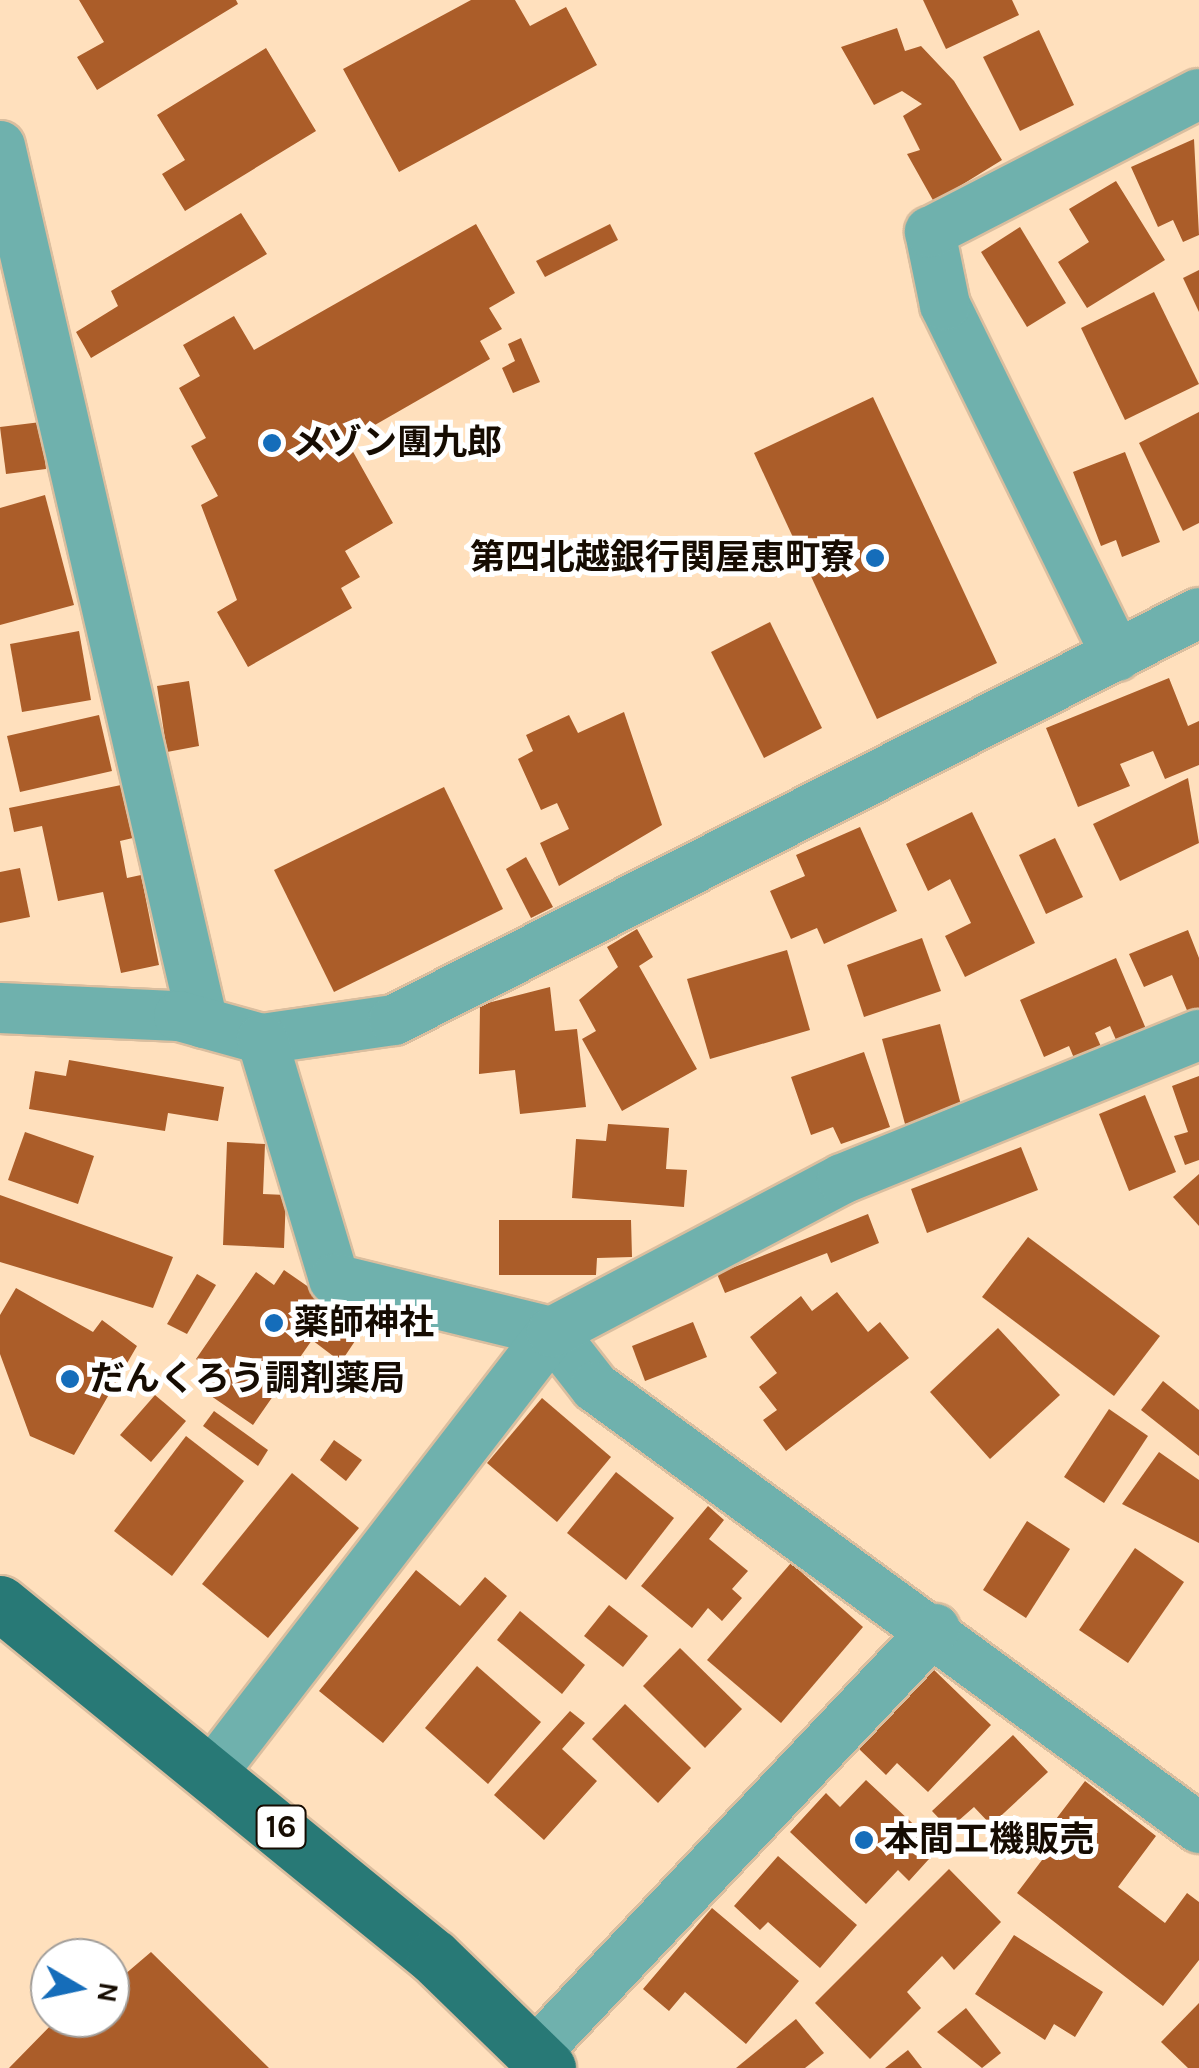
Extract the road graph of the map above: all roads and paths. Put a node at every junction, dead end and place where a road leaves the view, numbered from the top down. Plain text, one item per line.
1 (1199, 94) edge
2 (0, 146) edge
3 (1199, 613) edge
4 (1118, 656) junction
5 (0, 1008) edge
6 (203, 1022) junction
7 (1199, 1035) edge
8 (262, 1039) junction
9 (552, 1332) junction
10 (0, 1603) edge
11 (935, 1629) junction
12 (214, 1770) junction
13 (1199, 1828) edge
14 (542, 2060) edge

1 - 4 street
2 - 6 street
3 - 4 street
4 - 8 street
5 - 6 street
6 - 8 street
7 - 9 street
8 - 9 street
9 - 11 street
9 - 12 street
10 - 12 main road, 16
11 - 13 street
11 - 14 street
12 - 14 main road, 16

